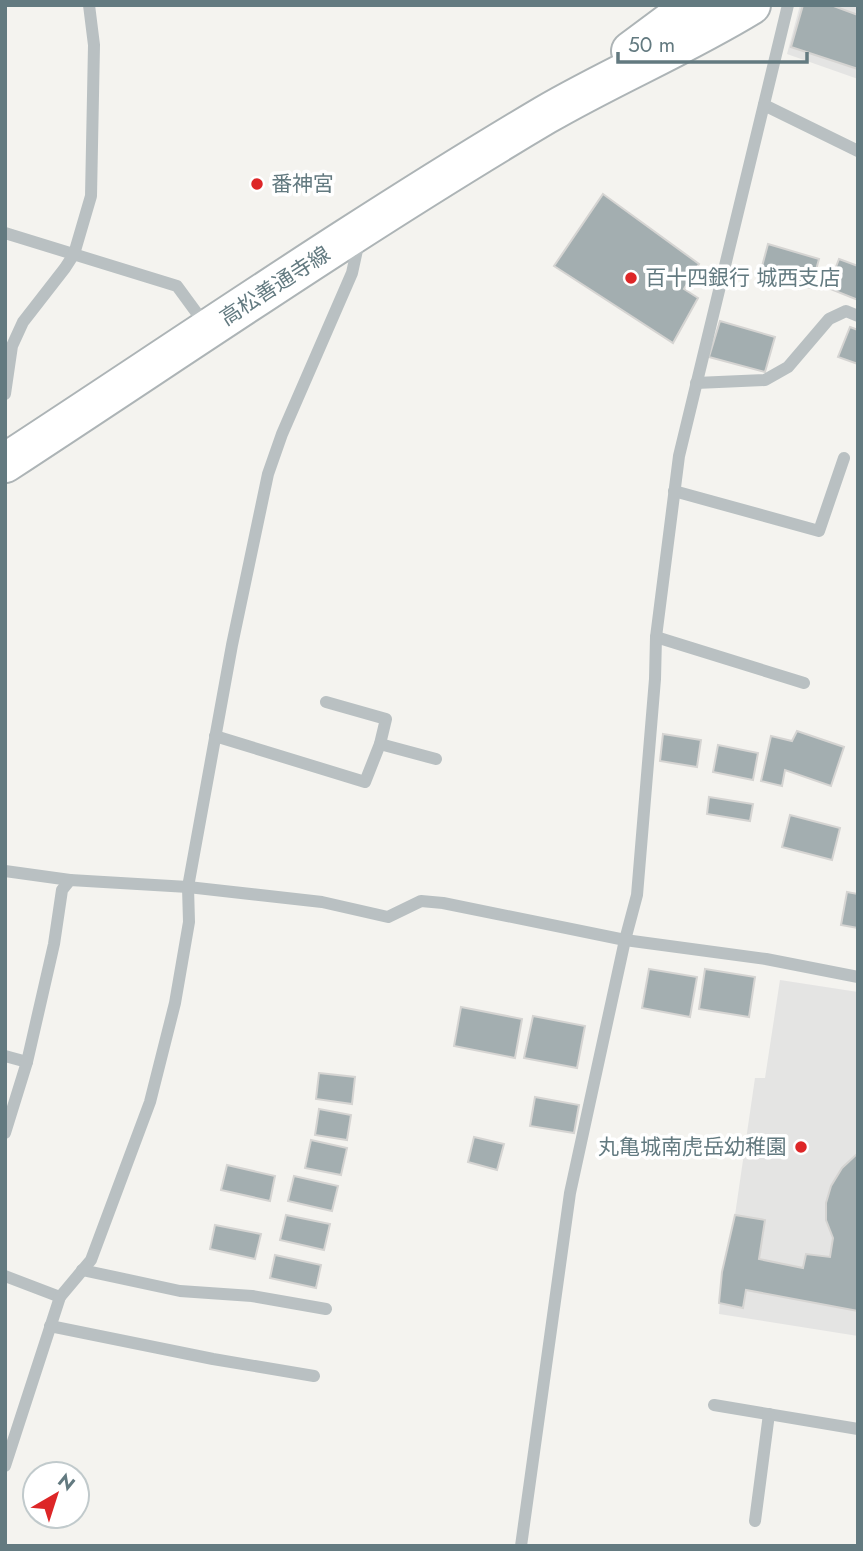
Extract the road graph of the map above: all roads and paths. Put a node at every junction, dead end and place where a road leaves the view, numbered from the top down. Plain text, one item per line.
1 (89, 5) edge
2 (693, 5) edge
3 (751, 5) edge
4 (788, 5) edge
5 (764, 104) junction
6 (548, 114) junction
7 (858, 151) edge
8 (362, 228) junction
9 (5, 233) edge
10 (74, 254) junction
11 (858, 316) edge
12 (209, 329) junction
13 (696, 383) junction
14 (5, 394) edge
15 (10, 456) edge
16 (844, 458) dead end
17 (674, 491) junction
18 (656, 637) junction
19 (804, 683) dead end
20 (326, 702) dead end
21 (215, 736) junction
22 (380, 744) junction
23 (436, 759) dead end
24 (5, 870) edge
25 (70, 880) junction
26 (188, 887) junction
27 (625, 940) junction
28 (858, 977) edge
29 (5, 1056) edge
30 (27, 1062) junction
31 (5, 1133) edge
32 (82, 1270) junction
33 (5, 1276) edge
34 (60, 1297) junction
35 (326, 1309) dead end
36 (50, 1326) junction
37 (314, 1376) dead end
38 (714, 1405) dead end
39 (769, 1414) junction
40 (858, 1429) edge
41 (5, 1466) edge
42 (755, 1521) dead end
43 (521, 1546) edge

1 - 10 street
2 - 6 main road, 高松善通寺線
3 - 6 main road, 高松善通寺線
4 - 5 street
5 - 7 street
5 - 13 street
6 - 8 main road, 高松善通寺線
8 - 12 main road, 高松善通寺線
8 - 21 street
9 - 10 street
10 - 12 street
10 - 14 street
11 - 13 street
12 - 15 main road, 高松善通寺線
13 - 17 street
16 - 17 street
17 - 18 street
18 - 19 street
18 - 27 street
20 - 22 street
21 - 22 street
21 - 26 street
22 - 23 street
24 - 25 street
25 - 26 street
25 - 30 street
26 - 27 street
26 - 32 street
27 - 28 street
27 - 43 street
29 - 30 street
30 - 31 street
32 - 34 street
32 - 35 street
33 - 34 street
34 - 36 street
36 - 37 street
36 - 41 street
38 - 39 street
39 - 40 street
39 - 42 street

